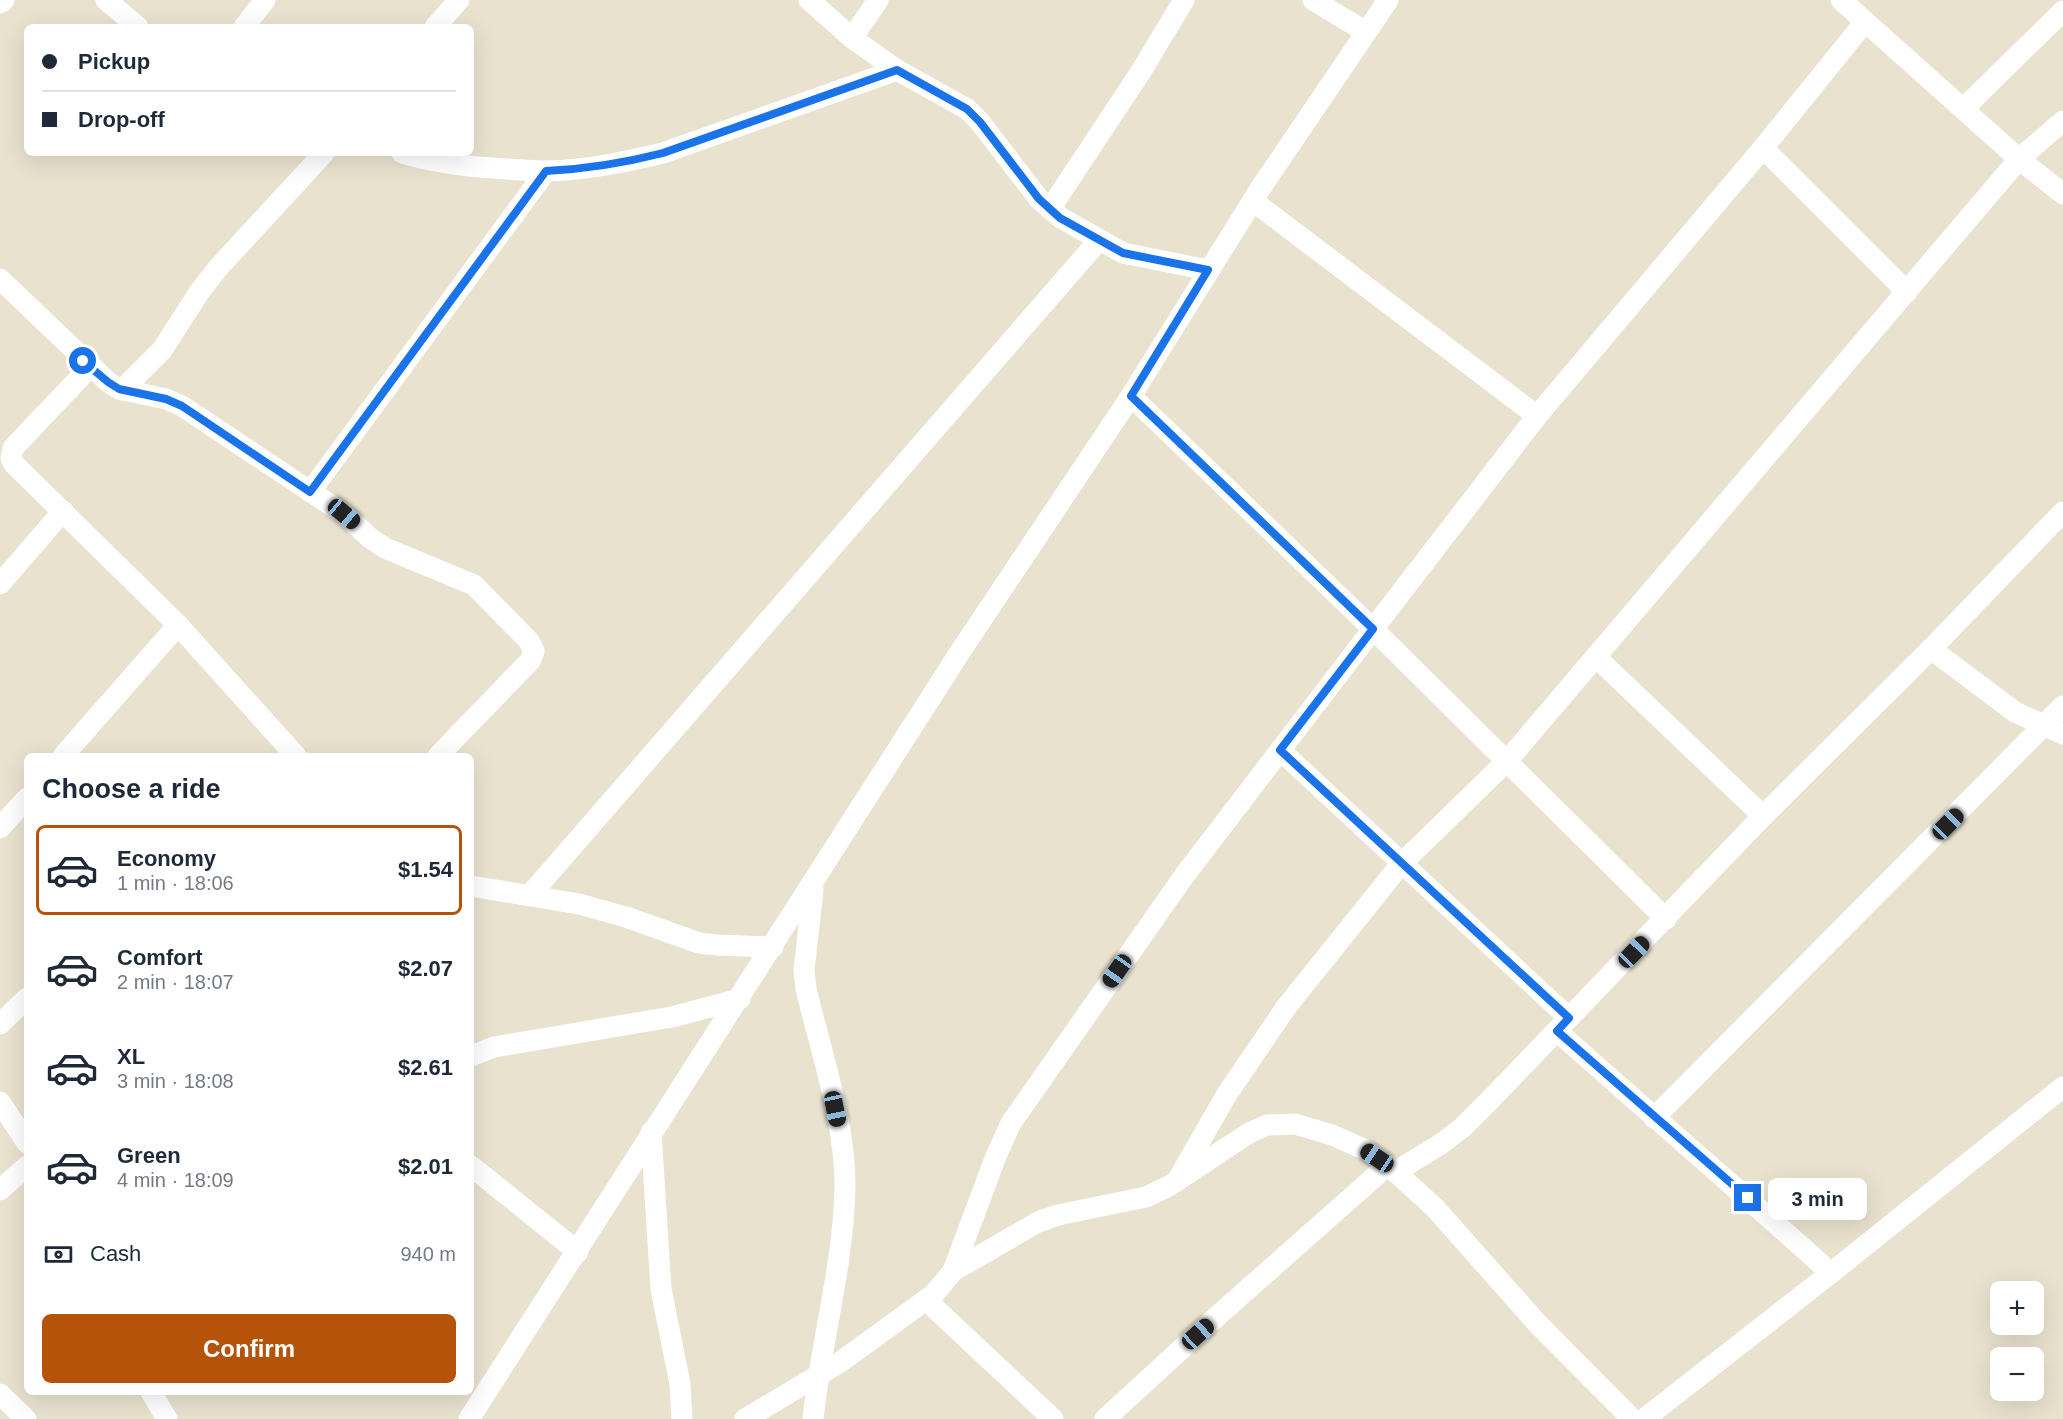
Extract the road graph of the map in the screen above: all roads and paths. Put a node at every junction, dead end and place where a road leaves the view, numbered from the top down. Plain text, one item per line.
1 (4, 0) edge
2 (106, 0) edge
3 (265, 0) edge
4 (459, 0) edge
5 (809, 0) edge
6 (878, 0) edge
7 (1184, 0) edge
8 (1313, 0) edge
9 (1388, 0) edge
10 (1841, 0) edge
11 (0, 3) edge
12 (2063, 11) edge
13 (1864, 23) junction
14 (134, 24) edge
15 (246, 24) edge
16 (438, 24) edge
17 (1366, 32) junction
18 (852, 38) junction
19 (897, 70) junction
20 (1964, 108) junction
21 (2063, 121) edge
22 (1763, 148) junction
23 (321, 156) edge
24 (412, 156) edge
25 (2019, 159) junction
26 (546, 171) junction
27 (2063, 194) edge
28 (1253, 201) junction
29 (1050, 209) junction
30 (1099, 240) junction
31 (1208, 270) junction
32 (0, 279) edge
33 (1907, 292) junction
34 (90, 367) junction
35 (122, 390) junction
36 (1131, 396) junction
37 (1537, 416) junction
38 (310, 492) junction
39 (63, 511) junction
40 (2063, 512) edge
41 (0, 584) edge
42 (178, 625) junction
43 (1373, 629) junction
44 (1931, 649) junction
45 (1596, 657) junction
46 (2063, 706) edge
47 (2054, 730) edge
48 (1280, 750) junction
49 (66, 753) edge
50 (293, 753) edge
51 (441, 753) edge
52 (1507, 761) junction
53 (24, 806) edge
54 (1763, 816) junction
55 (0, 828) edge
56 (1401, 864) junction
57 (814, 883) junction
58 (474, 887) edge
59 (530, 896) junction
60 (1666, 919) junction
61 (772, 947) junction
62 (740, 999) junction
63 (24, 1001) edge
64 (0, 1024) edge
65 (1563, 1024) junction
66 (474, 1055) edge
67 (2063, 1087) edge
68 (0, 1102) edge
69 (1654, 1118) junction
70 (651, 1132) junction
71 (24, 1138) edge
72 (474, 1168) edge
73 (1392, 1168) junction
74 (24, 1169) edge
75 (1177, 1181) junction
76 (0, 1190) edge
77 (578, 1252) junction
78 (953, 1271) junction
79 (1831, 1273) junction
80 (927, 1299) junction
81 (817, 1377) junction
82 (0, 1394) edge
83 (153, 1395) edge
84 (26, 1419) edge
85 (167, 1419) edge
86 (469, 1419) edge
87 (682, 1419) edge
88 (745, 1419) edge
89 (813, 1419) edge
90 (1053, 1419) edge
91 (1105, 1419) edge
92 (1632, 1419) edge
93 (1644, 1419) edge

1 - 11 street
2 - 14 street
3 - 15 street
4 - 16 street
5 - 18 street
6 - 18 street
7 - 29 street
8 - 17 street
9 - 17 street
10 - 13 street
12 - 20 street
13 - 20 street
13 - 22 street
17 - 28 street
18 - 19 street
19 - 26 street
19 - 29 street
20 - 25 street
21 - 25 street
22 - 33 street
22 - 37 street
23 - 35 street
24 - 26 street
25 - 27 street
25 - 33 street
26 - 38 street
28 - 31 street
28 - 37 street
29 - 30 street
30 - 31 street
30 - 59 street
31 - 36 street
32 - 34 street
33 - 45 street
34 - 35 street
34 - 39 street
35 - 38 street
36 - 43 street
36 - 57 street
37 - 43 street
38 - 51 street
39 - 41 street
39 - 42 street
40 - 44 street
42 - 49 street
42 - 50 street
43 - 48 street
43 - 52 street
44 - 47 street
44 - 54 street
45 - 52 street
45 - 54 street
46 - 47 street
47 - 69 street
48 - 56 street
48 - 78 street
52 - 56 street
52 - 60 street
53 - 55 street
54 - 60 street
56 - 65 street
56 - 75 street
57 - 61 street
57 - 81 street
58 - 59 street
59 - 61 street
60 - 65 street
61 - 62 street
62 - 66 street
62 - 70 street
63 - 64 street
65 - 69 street
65 - 73 street
67 - 79 street
68 - 71 street
69 - 79 street
70 - 77 street
70 - 87 street
72 - 77 street
73 - 75 street
73 - 91 street
73 - 92 street
74 - 76 street
75 - 78 street
77 - 86 street
78 - 80 street
79 - 93 street
80 - 81 street
80 - 90 street
81 - 88 street
81 - 89 street
82 - 84 street
83 - 85 street

